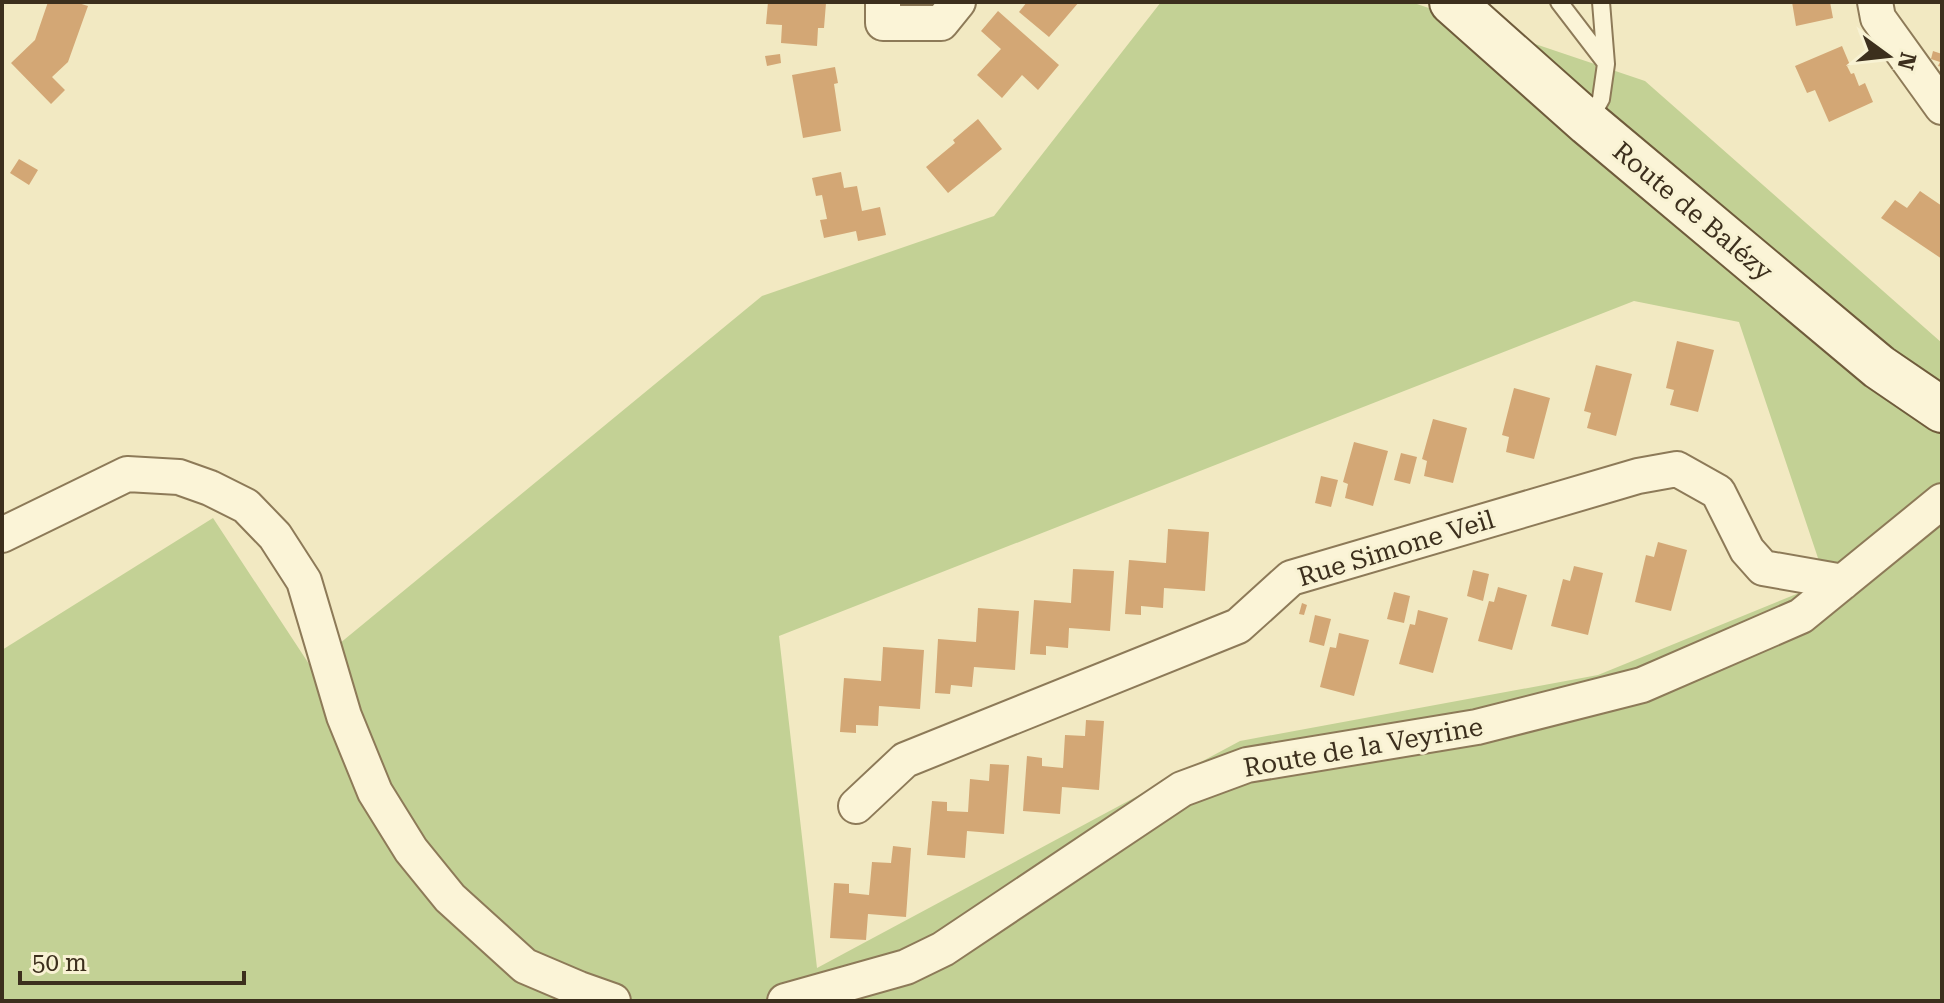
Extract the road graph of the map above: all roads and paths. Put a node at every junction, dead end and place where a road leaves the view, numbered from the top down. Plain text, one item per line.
1 (883, 2) edge
2 (958, 2) edge
3 (1452, 2) edge
4 (1559, 2) edge
5 (1601, 2) edge
6 (1875, 2) edge
7 (1606, 64) junction
8 (1942, 107) edge
9 (1588, 123) junction
10 (1942, 410) edge
11 (1942, 501) edge
12 (2, 535) edge
13 (1843, 582) junction
14 (856, 806) dead end
15 (613, 1001) edge
16 (785, 1001) edge

1 - 2 street
3 - 9 main road, Route de Balézy
4 - 7 lane
5 - 7 lane
6 - 8 street
7 - 9 lane
9 - 10 main road, Route de Balézy
11 - 13 street, Route de la Veyrine
12 - 15 street
13 - 14 street, Rue Simone Veil
13 - 16 street, Route de la Veyrine

